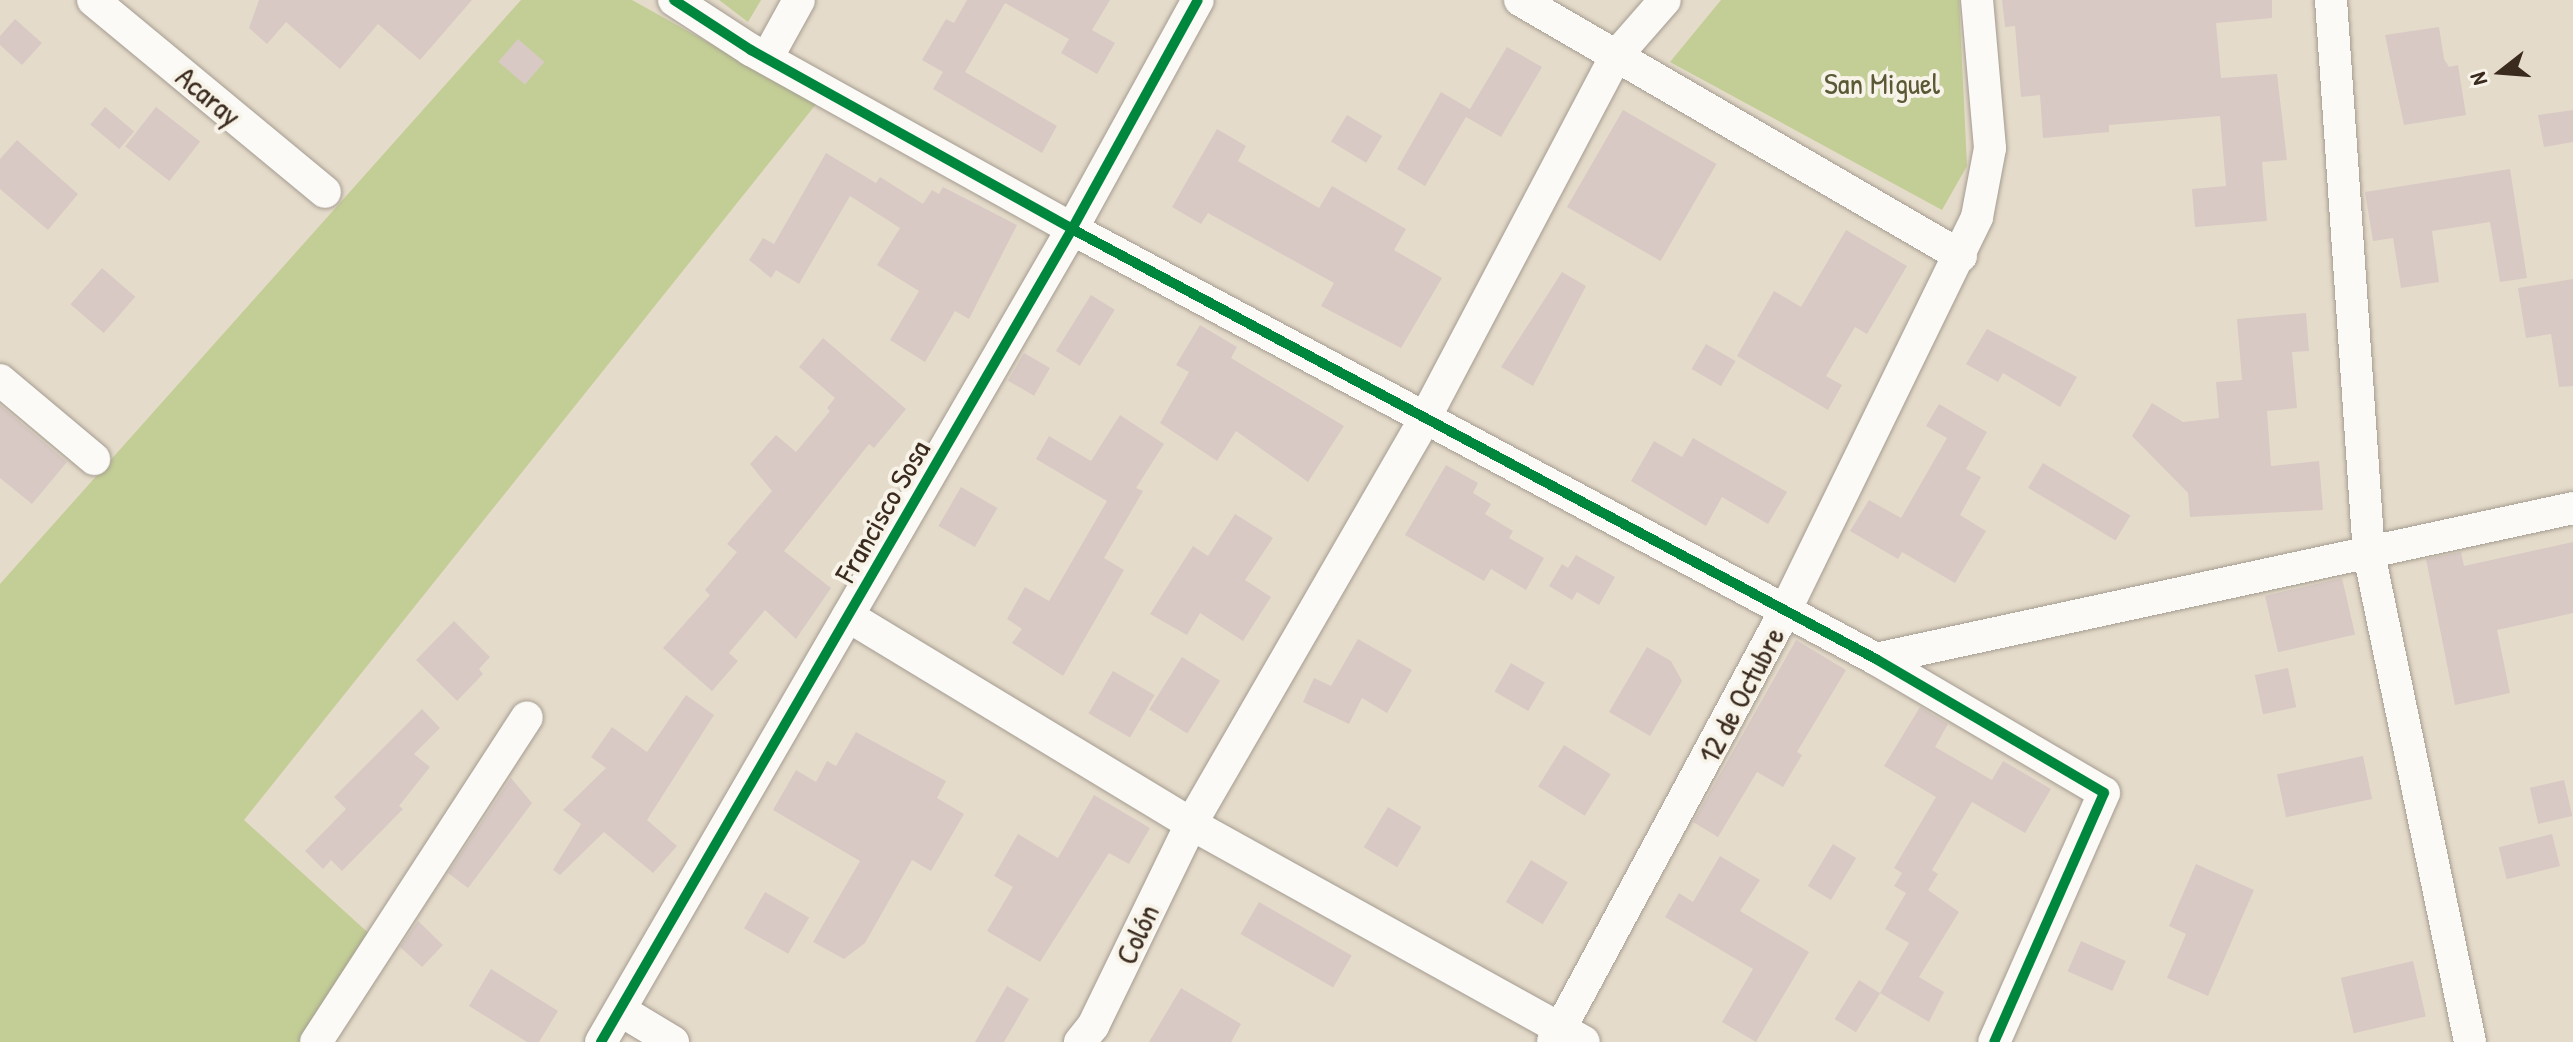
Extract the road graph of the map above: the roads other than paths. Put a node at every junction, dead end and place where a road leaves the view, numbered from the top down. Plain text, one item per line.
1 (93, 0) edge
2 (674, 0) edge
3 (799, 0) edge
4 (1198, 0) edge
5 (1520, 0) edge
6 (1665, 0) edge
7 (1977, 0) edge
8 (2331, 0) edge
9 (1616, 56) junction
10 (767, 58) junction
11 (325, 192) dead end
12 (1072, 229) junction
13 (1961, 256) junction
14 (0, 380) edge
15 (1425, 418) junction
16 (94, 459) dead end
17 (2573, 508) edge
18 (2369, 554) junction
19 (1785, 611) junction
20 (848, 616) junction
21 (1876, 659) junction
22 (527, 717) dead end
23 (1191, 824) junction
24 (620, 1010) junction
25 (1566, 1038) edge
26 (316, 1042) edge
27 (601, 1042) edge
28 (673, 1042) edge
29 (1080, 1042) edge
30 (1994, 1042) edge
31 (2470, 1042) edge

1 - 11 street, Acaray
2 - 10 street
3 - 10 street
4 - 12 street, Francisco Sosa
5 - 9 street
6 - 9 street, Colón
7 - 13 street, 12 de Octubre
8 - 18 street
9 - 13 street
9 - 15 street, Colón
10 - 12 street
12 - 15 street
12 - 20 street, Francisco Sosa
13 - 19 street, 12 de Octubre
14 - 16 street
15 - 19 street
15 - 23 street, Colón
17 - 18 street
18 - 21 street
18 - 31 street
19 - 21 street
19 - 25 street, 12 de Octubre
20 - 23 street
20 - 24 street, Francisco Sosa
21 - 30 street
22 - 26 street
23 - 25 street
23 - 29 street, Colón
24 - 27 street, Francisco Sosa
24 - 28 street

